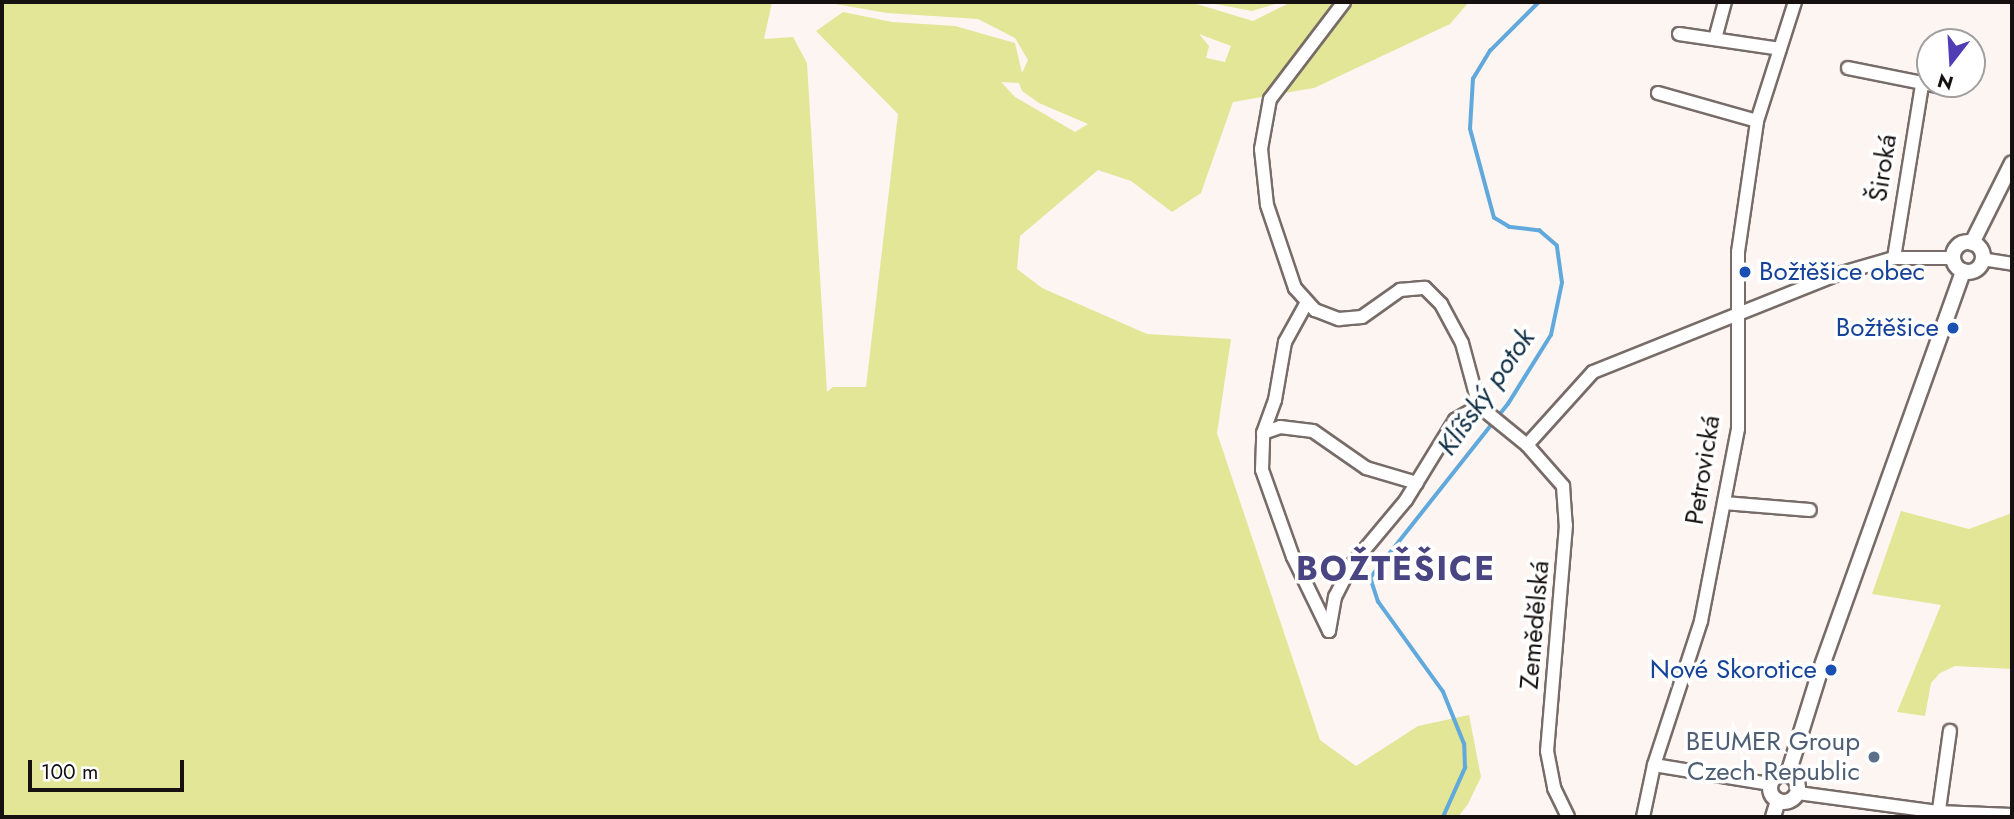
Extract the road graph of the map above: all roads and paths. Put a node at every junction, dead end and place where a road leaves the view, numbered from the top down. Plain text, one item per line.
1 (1344, 2) edge
2 (1725, 2) edge
3 (1795, 2) edge
4 (1679, 34) dead end
5 (1715, 39) junction
6 (1780, 49) junction
7 (1848, 68) dead end
8 (1916, 85) edge
9 (1658, 93) dead end
10 (1920, 98) edge
11 (1757, 121) junction
12 (2012, 163) edge
13 (1972, 243) junction
14 (1894, 258) junction
15 (1953, 258) junction
16 (1982, 258) junction
17 (2012, 264) edge
18 (1963, 271) junction
19 (1306, 304) junction
20 (1738, 317) junction
21 (1479, 406) junction
22 (1263, 433) junction
23 (1527, 445) junction
24 (1417, 483) junction
25 (1724, 503) junction
26 (1810, 510) dead end
27 (1950, 731) dead end
28 (1654, 765) junction
29 (1788, 774) junction
30 (1770, 784) junction
31 (1798, 793) junction
32 (1777, 801) junction
33 (2012, 814) edge
34 (1938, 815) edge
35 (1568, 817) edge
36 (1643, 817) edge
37 (1773, 817) edge

1 - 19 street
2 - 5 street
3 - 6 street, Petrovická
4 - 5 street
5 - 6 street
6 - 11 street, Petrovická
7 - 8 street
9 - 11 street
10 - 14 street, Široká
11 - 20 street, Petrovická
12 - 13 main road
13 - 15 main road
13 - 16 main road
14 - 15 street
14 - 20 street
15 - 18 main road
16 - 17 street
16 - 18 main road
18 - 29 main road
19 - 21 street
19 - 22 street
20 - 23 street
20 - 25 street, Petrovická
21 - 23 street, Zemědělská
21 - 24 street
22 - 24 street
22 - 24 street
23 - 35 street, Zemědělská
25 - 26 street
25 - 28 street, Petrovická
27 - 34 street
28 - 30 street
28 - 36 street, Petrovická
29 - 30 main road
29 - 31 main road
30 - 32 main road
31 - 32 main road
31 - 34 street
32 - 37 main road
33 - 34 street

